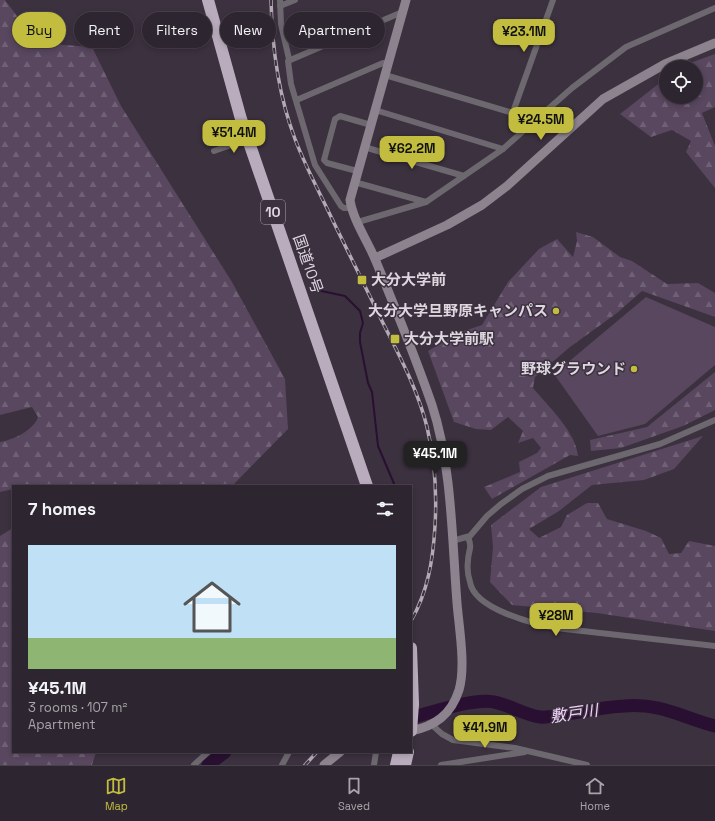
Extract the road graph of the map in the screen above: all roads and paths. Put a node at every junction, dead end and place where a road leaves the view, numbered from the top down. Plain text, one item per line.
1 (208, 0) edge
2 (295, 0) edge
3 (406, 0) edge
4 (553, 0) edge
5 (280, 3) edge
6 (715, 8) edge
7 (402, 14) junction
8 (715, 43) edge
9 (289, 60) junction
10 (388, 64) junction
11 (385, 75) junction
12 (299, 99) dead end
13 (375, 110) junction
14 (513, 112) junction
15 (537, 120) junction
16 (371, 125) junction
17 (248, 139) junction
18 (364, 147) junction
19 (503, 149) junction
20 (214, 151) dead end
21 (357, 171) junction
22 (464, 176) junction
23 (354, 182) junction
24 (426, 202) junction
25 (352, 208) junction
26 (358, 222) junction
27 (375, 258) junction
28 (715, 420) edge
29 (346, 422) junction
30 (363, 485) edge
31 (367, 485) edge
32 (468, 537) junction
33 (452, 541) junction
34 (715, 646) edge
35 (412, 676) edge
36 (412, 718) edge
37 (432, 725) junction
38 (412, 731) edge
39 (531, 751) junction
40 (207, 753) edge
41 (288, 753) edge
42 (339, 753) edge
43 (376, 753) edge
44 (399, 753) edge
45 (408, 753) edge
46 (194, 765) edge
47 (282, 765) edge
48 (324, 765) edge
49 (374, 765) edge
50 (396, 765) edge
51 (405, 765) edge
52 (441, 765) edge
53 (587, 765) edge

1 - 17 highway, 国道10号 / 10
2 - 5 street
3 - 7 street
4 - 14 street
5 - 9 street
6 - 15 street
7 - 9 street
7 - 10 street
8 - 27 street
9 - 25 street
10 - 11 street
10 - 12 street
11 - 13 street
11 - 14 street
13 - 16 street
13 - 19 street
14 - 15 street
15 - 19 street
16 - 18 street
16 - 21 street
17 - 20 street
17 - 29 highway, 国道10号 / 10
18 - 21 street
18 - 22 street
19 - 22 street
21 - 23 street
22 - 24 street
23 - 24 street
23 - 25 street
24 - 26 street
25 - 26 street
26 - 27 street
27 - 33 street
28 - 32 street
29 - 30 highway, 国道10号 / 10
29 - 31 highway, 国道10号 / 10
32 - 33 street
32 - 34 street
33 - 37 street
35 - 36 highway, bridge
37 - 38 street
37 - 39 street
39 - 52 street
39 - 53 street
40 - 46 street
41 - 47 street
42 - 48 street
43 - 49 street
44 - 50 highway
45 - 51 highway

